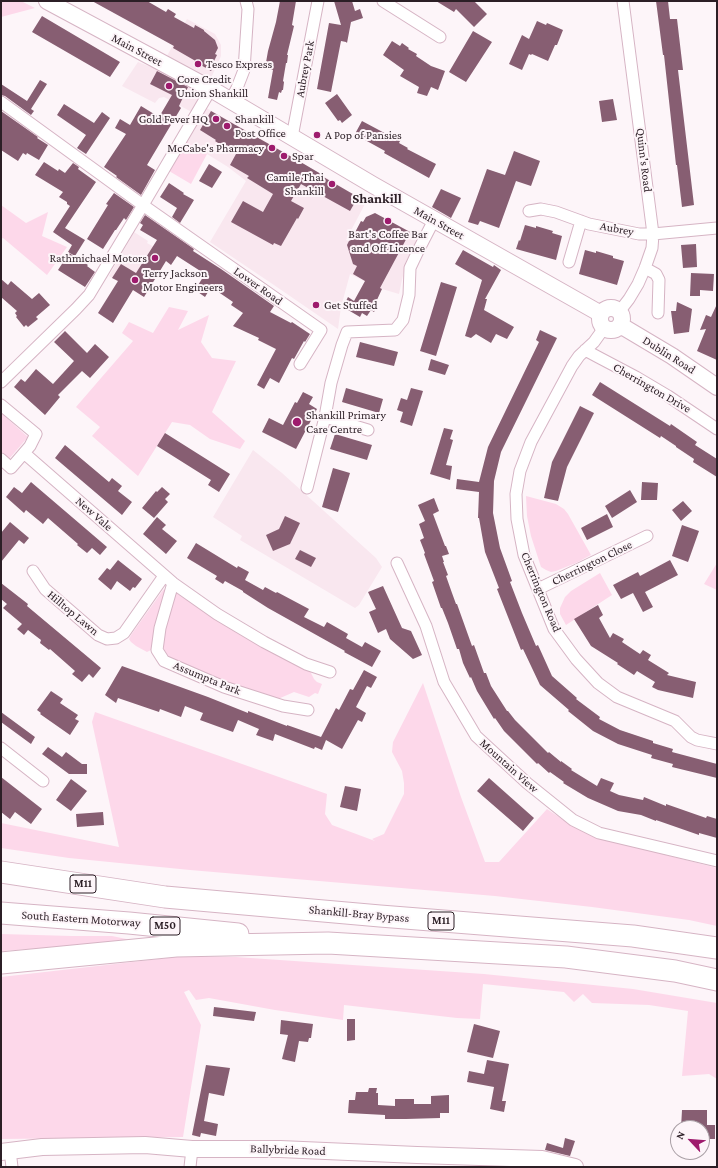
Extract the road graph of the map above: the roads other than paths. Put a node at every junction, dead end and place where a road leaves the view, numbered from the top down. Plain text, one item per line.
1 (47, 1) edge
2 (246, 1) edge
3 (318, 1) edge
4 (383, 1) edge
5 (623, 1) edge
6 (440, 37) dead end
7 (211, 89) junction
8 (230, 101) junction
9 (1, 102) edge
10 (292, 137) junction
11 (143, 205) junction
12 (529, 211) dead end
13 (434, 220) junction
14 (581, 221) junction
15 (717, 228) edge
16 (653, 234) junction
17 (569, 262) dead end
18 (645, 268) junction
19 (658, 313) dead end
20 (620, 318) junction
21 (603, 321) junction
22 (585, 350) junction
23 (300, 364) dead end
24 (1, 382) edge
25 (717, 387) edge
26 (1, 406) edge
27 (326, 417) junction
28 (717, 429) edge
29 (368, 430) dead end
30 (24, 453) junction
31 (1, 459) edge
32 (307, 488) dead end
33 (647, 536) dead end
34 (397, 564) dead end
35 (33, 570) dead end
36 (168, 579) junction
37 (538, 590) junction
38 (330, 672) dead end
39 (308, 710) dead end
40 (717, 744) edge
41 (1, 748) edge
42 (43, 781) dead end
43 (717, 861) edge
44 (1, 872) edge
45 (1, 883) edge
46 (165, 897) junction
47 (1, 913) edge
48 (328, 943) junction
49 (717, 948) edge
50 (1, 963) edge
51 (717, 980) edge
52 (192, 1149) junction
53 (6, 1151) edge
54 (12, 1167) edge
55 (190, 1167) edge
56 (575, 1167) edge

1 - 7 main road, Main Street
2 - 8 street
3 - 10 street, Aubrey Park
4 - 6 street
5 - 16 street, Quinn's Road
7 - 8 main road, Main Street
7 - 11 street
8 - 10 main road, Main Street
9 - 11 street, Lower Road
10 - 13 main road, Main Street
11 - 23 street, Lower Road
11 - 24 street
12 - 14 street, Aubrey
13 - 21 main road, Main Street
13 - 27 street
14 - 16 street, Aubrey
14 - 17 street
15 - 16 street, Aubrey
16 - 18 street, Quinn's Road
18 - 19 street
18 - 20 street, Quinn's Road
20 - 21 main road
20 - 25 main road, Dublin Road
21 - 22 street, Cherrington Road
22 - 28 street, Cherrington Drive
22 - 37 street, Cherrington Road
26 - 30 street
27 - 29 street
27 - 32 street
30 - 31 street
30 - 36 street, New Vale
33 - 37 street, Cherrington Close
34 - 43 street, Mountain View
35 - 36 street, Hilltop Lawn
36 - 38 street
36 - 39 street, Assumpta Park
37 - 40 street, Cherrington Road
41 - 42 street
44 - 46 highway, Shankill-Bray Bypass / M11
45 - 46 highway
46 - 49 highway, Shankill-Bray Bypass / M11
47 - 48 highway, South Eastern Motorway / M50
48 - 50 highway
48 - 51 highway
52 - 53 main road, Ballybride Road
52 - 55 street
52 - 56 main road, Ballybride Road
53 - 54 street

